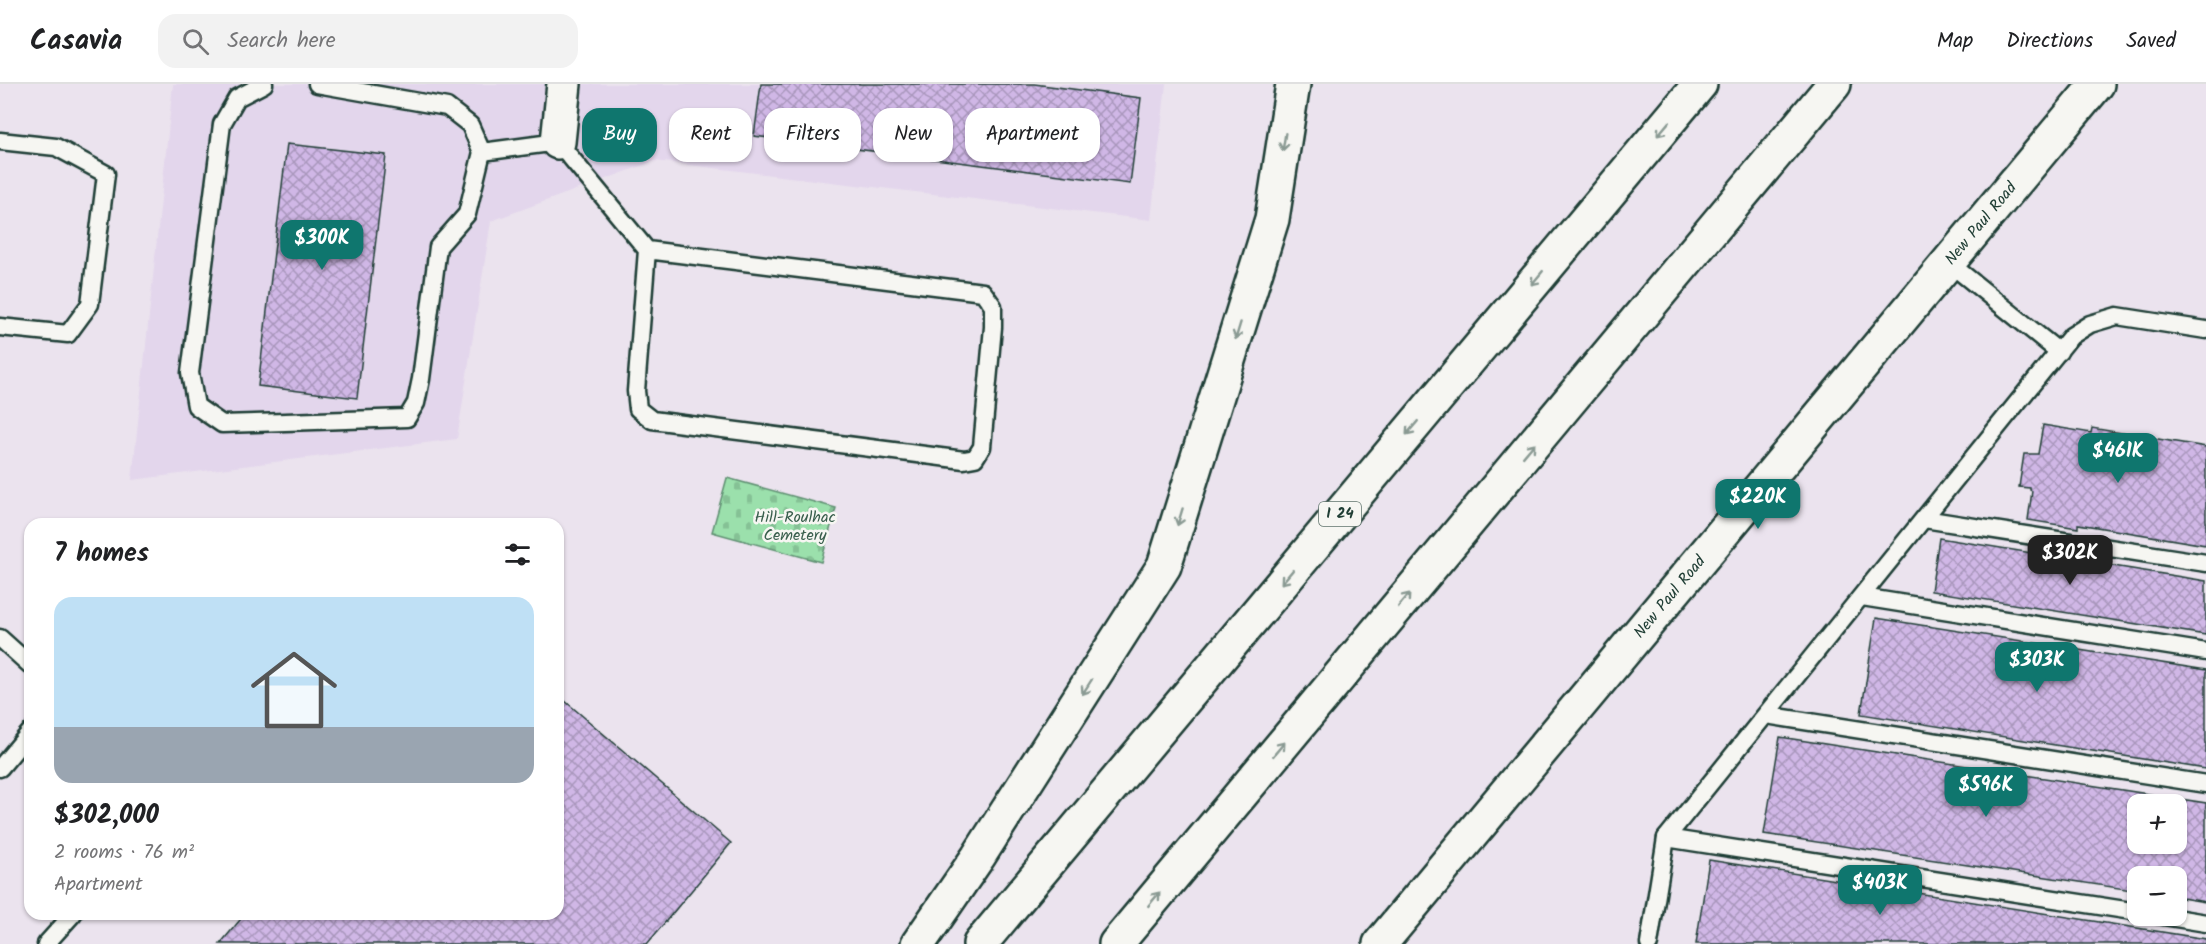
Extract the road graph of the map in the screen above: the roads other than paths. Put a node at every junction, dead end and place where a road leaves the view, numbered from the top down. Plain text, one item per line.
1 (264, 84) edge
2 (317, 84) edge
3 (564, 84) edge
4 (1293, 84) edge
5 (1700, 84) edge
6 (1834, 84) edge
7 (2097, 84) edge
8 (0, 141) edge
9 (558, 142) junction
10 (482, 152) junction
11 (647, 250) junction
12 (1948, 262) junction
13 (0, 327) edge
14 (2206, 330) edge
15 (2059, 352) junction
16 (1924, 519) junction
17 (2206, 563) edge
18 (1862, 597) junction
19 (0, 638) edge
20 (2206, 652) edge
21 (24, 660) edge
22 (1766, 716) junction
23 (24, 739) edge
24 (0, 768) edge
25 (2206, 784) edge
26 (1666, 838) junction
27 (2127, 910) edge
28 (68, 920) edge
29 (2187, 920) edge
30 (2206, 923) edge
31 (46, 944) edge
32 (918, 944) edge
33 (980, 944) edge
34 (1116, 944) edge
35 (1380, 944) edge
36 (1649, 944) edge

1 - 10 lane
2 - 10 lane
3 - 9 main road
4 -> 32 main road
5 -> 33 main road, I 24
34 -> 6 main road
7 - 12 main road, New Paul Road
8 - 13 lane
9 - 10 lane
9 - 11 lane
11 - 11 lane
12 - 15 lane
12 - 35 main road, New Paul Road
14 - 15 lane
15 - 16 lane
16 - 17 lane
16 - 18 lane
18 - 20 lane
18 - 22 lane
19 - 21 lane
22 - 25 lane
22 - 26 lane
23 - 24 lane
26 - 27 lane
26 - 36 lane
28 - 31 lane
29 - 30 lane

